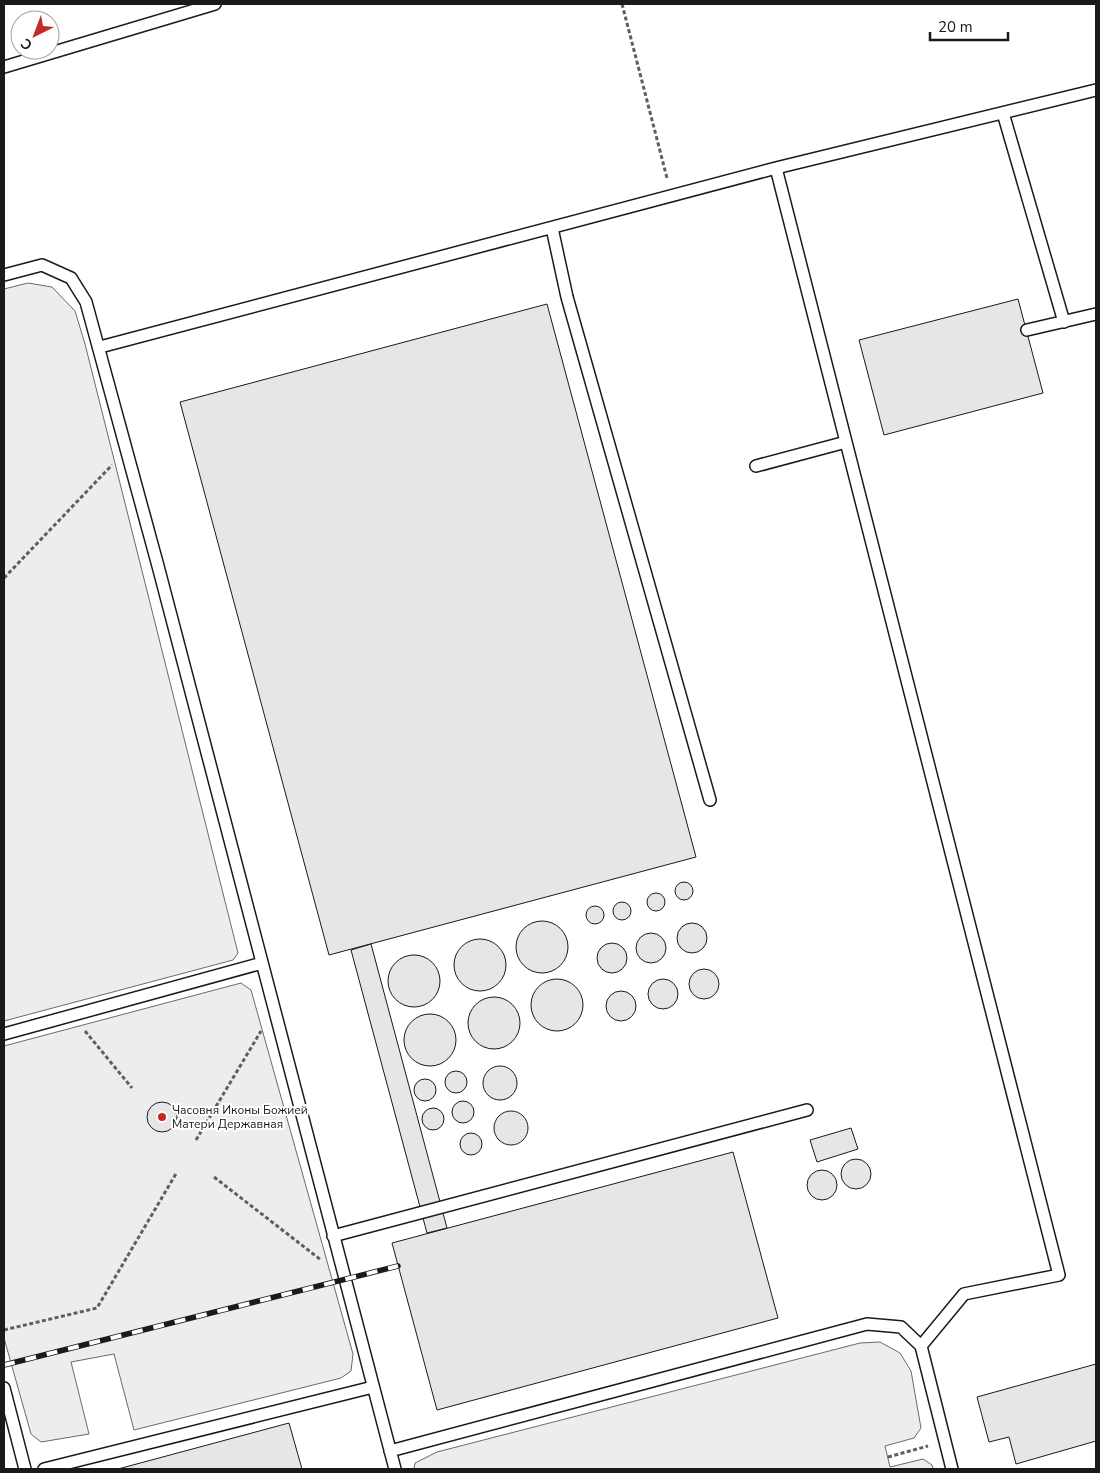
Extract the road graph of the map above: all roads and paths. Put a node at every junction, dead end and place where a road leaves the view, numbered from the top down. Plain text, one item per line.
1 (215, 4) edge
2 (622, 4) edge
3 (4, 66) edge
4 (1096, 90) edge
5 (1002, 112) junction
6 (776, 168) junction
7 (672, 196) junction
8 (552, 228) junction
9 (4, 274) edge
10 (1096, 314) edge
11 (1064, 322) junction
12 (1027, 330) dead end
13 (100, 347) junction
14 (846, 442) junction
15 (127, 450) junction
16 (756, 466) dead end
17 (4, 578) edge
18 (710, 800) dead end
19 (262, 963) junction
20 (274, 1009) junction
21 (72, 1015) junction
22 (4, 1034) edge
23 (132, 1088) dead end
24 (807, 1110) dead end
25 (196, 1140) dead end
26 (177, 1172) dead end
27 (214, 1177) dead end
28 (333, 1236) junction
29 (345, 1279) junction
30 (4, 1330) edge
31 (921, 1346) junction
32 (373, 1387) junction
33 (4, 1388) edge
34 (945, 1442) junction
35 (390, 1451) junction
36 (888, 1457) dead end
37 (25, 1469) edge
38 (44, 1469) edge
39 (395, 1469) edge
40 (952, 1469) edge

1 - 3 lane
2 - 7 path
4 - 5 lane
5 - 6 lane
5 - 11 lane
6 - 7 lane
6 - 14 lane
7 - 8 lane
8 - 13 lane
8 - 18 lane
9 - 13 lane
10 - 11 lane
11 - 12 lane
13 - 15 lane
14 - 16 lane
14 - 31 lane
15 - 17 path
15 - 19 lane
19 - 20 lane
19 - 21 lane
20 - 25 path
20 - 28 lane
21 - 22 lane
21 - 23 path
24 - 28 lane
26 - 30 path
27 - 29 path
28 - 29 lane
29 - 32 lane
31 - 34 lane
31 - 35 lane
32 - 35 lane
32 - 38 lane
33 - 37 lane
34 - 36 path
34 - 40 lane
35 - 39 lane

